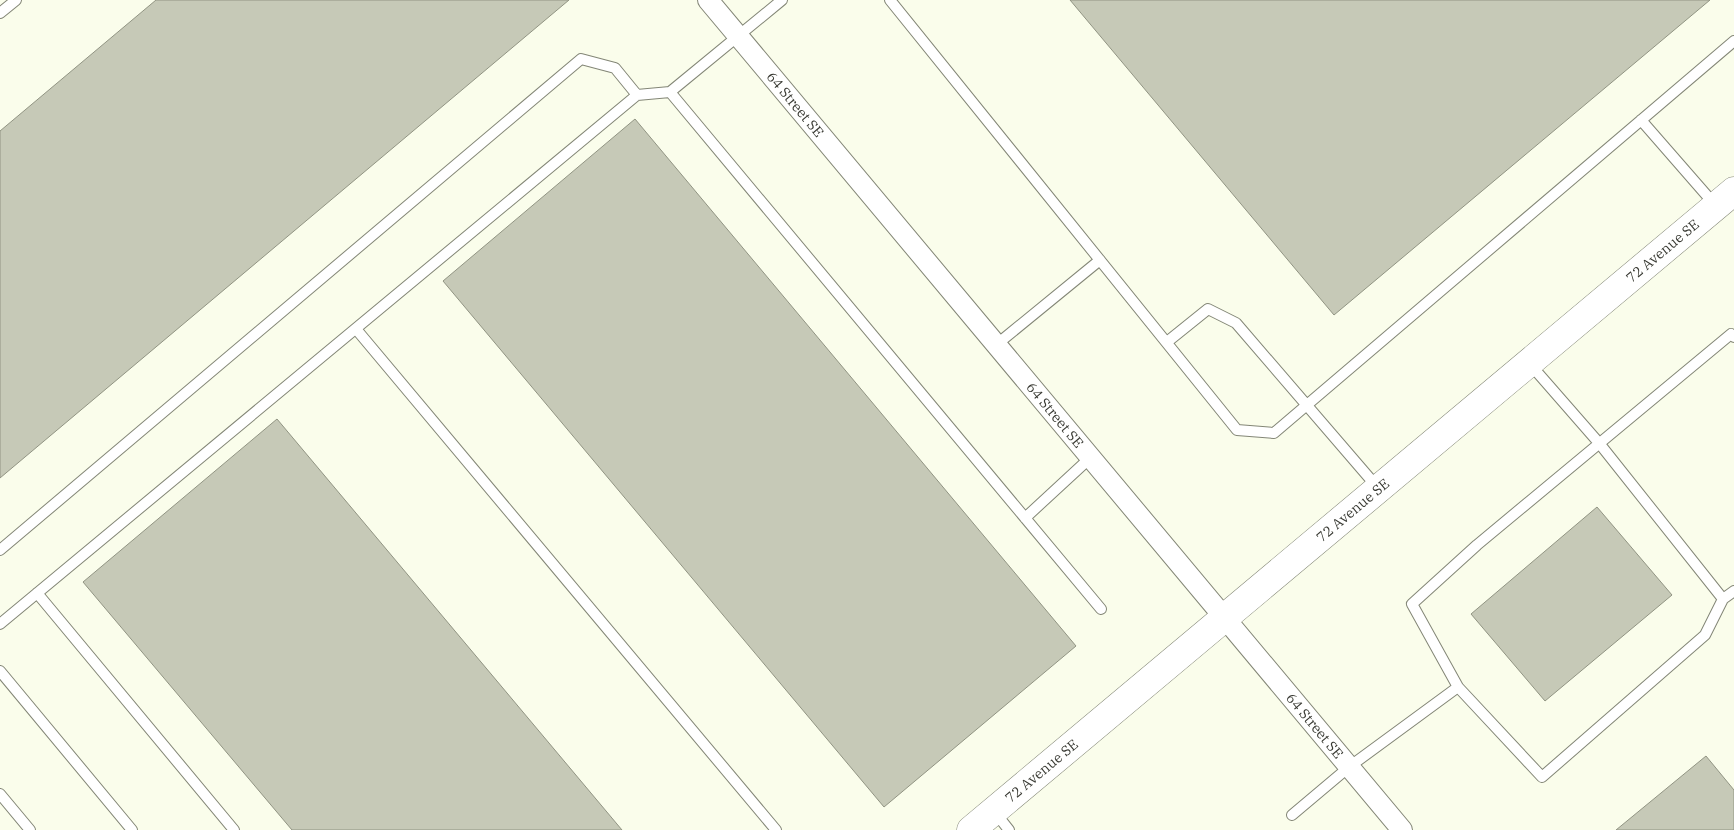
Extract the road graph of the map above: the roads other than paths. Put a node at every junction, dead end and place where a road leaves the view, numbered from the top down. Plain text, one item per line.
1 (16, 0) edge
2 (708, 0) edge
3 (782, 0) edge
4 (890, 0) edge
5 (0, 13) edge
6 (739, 37) junction
7 (1734, 41) edge
8 (670, 92) junction
9 (637, 96) junction
10 (1641, 120) junction
11 (1725, 199) edge
12 (1100, 260) junction
13 (356, 328) junction
14 (1734, 337) edge
15 (1167, 342) junction
16 (996, 346) junction
17 (1529, 363) junction
18 (1306, 406) junction
19 (1600, 443) junction
20 (1090, 458) junction
21 (1378, 489) junction
22 (1025, 518) junction
23 (0, 550) edge
24 (1734, 591) edge
25 (36, 593) junction
26 (1723, 599) junction
27 (1101, 609) dead end
28 (1224, 618) junction
29 (1, 620) edge
30 (0, 671) edge
31 (1458, 687) junction
32 (1349, 767) junction
33 (0, 794) edge
34 (1292, 815) dead end
35 (1001, 820) edge
36 (30, 830) edge
37 (132, 830) edge
38 (234, 830) edge
39 (776, 830) edge
40 (971, 830) edge
41 (1402, 830) edge

1 - 5 lane
2 - 6 street, 64 Street SE
3 - 6 lane
4 - 12 lane
6 - 8 lane
6 - 16 street, 64 Street SE
7 - 10 lane
8 - 9 lane
8 - 22 lane
9 - 13 lane
9 - 23 lane
10 - 11 lane
10 - 18 lane
11 - 17 street, 72 Avenue SE
12 - 15 lane
12 - 16 lane
13 - 25 lane
13 - 39 lane
14 - 19 lane
15 - 18 lane
15 - 18 lane
16 - 20 street, 64 Street SE
17 - 19 lane
17 - 21 street, 72 Avenue SE
18 - 21 lane
19 - 26 lane
19 - 31 lane
20 - 22 lane
20 - 28 street, 64 Street SE
21 - 28 street, 72 Avenue SE
22 - 27 lane
24 - 26 lane
25 - 29 lane
25 - 38 lane
26 - 31 lane
28 - 32 street, 64 Street SE
28 - 35 street, 72 Avenue SE
30 - 37 lane
31 - 32 lane
32 - 34 lane
32 - 41 street, 64 Street SE
33 - 36 lane
35 - 40 street, 72 Avenue SE

